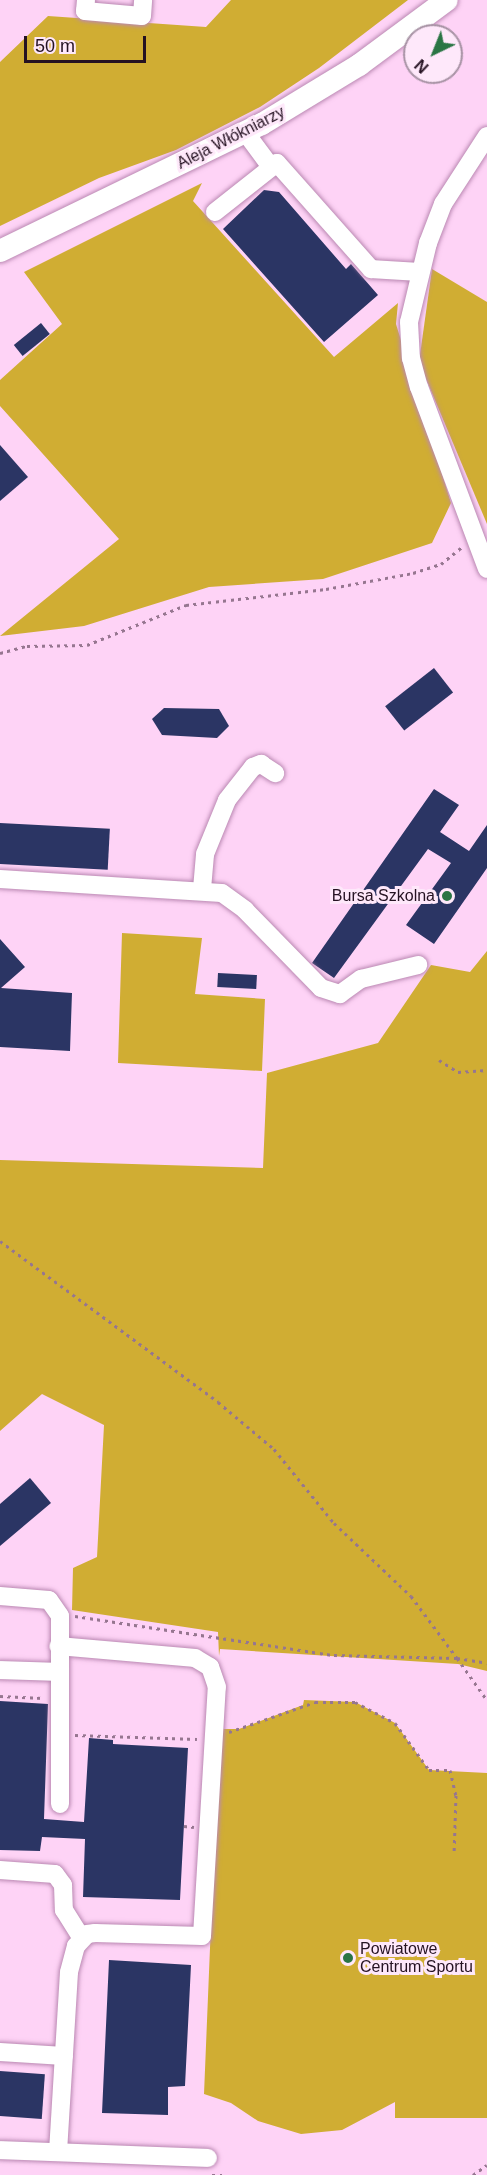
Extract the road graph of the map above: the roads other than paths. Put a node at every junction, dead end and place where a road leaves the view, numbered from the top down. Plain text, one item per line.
1 (86, 0) edge
2 (143, 0) edge
3 (447, 0) edge
4 (245, 132) junction
5 (487, 136) edge
6 (271, 167) junction
7 (215, 212) dead end
8 (0, 251) edge
9 (420, 272) junction
10 (487, 569) edge
11 (275, 773) dead end
12 (0, 879) edge
13 (201, 889) junction
14 (418, 965) dead end
15 (0, 1596) edge
16 (60, 1646) junction
17 (0, 1670) edge
18 (60, 1672) junction
19 (60, 1804) dead end
20 (0, 1870) edge
21 (82, 1939) junction
22 (0, 2052) edge
23 (64, 2056) junction
24 (0, 2150) edge
25 (58, 2152) junction
26 (208, 2158) dead end

1 - 2 street
3 - 4 main road, Aleja Włókniarzy
4 - 6 street
4 - 8 main road, Aleja Włókniarzy
5 - 9 street
6 - 7 street
6 - 9 street
9 - 10 street
11 - 13 street
12 - 13 street
13 - 14 street
15 - 16 street
16 - 18 street
16 - 21 street
17 - 18 street
18 - 19 street
20 - 21 street
21 - 23 street
22 - 23 street
23 - 25 street
24 - 25 street
25 - 26 street

